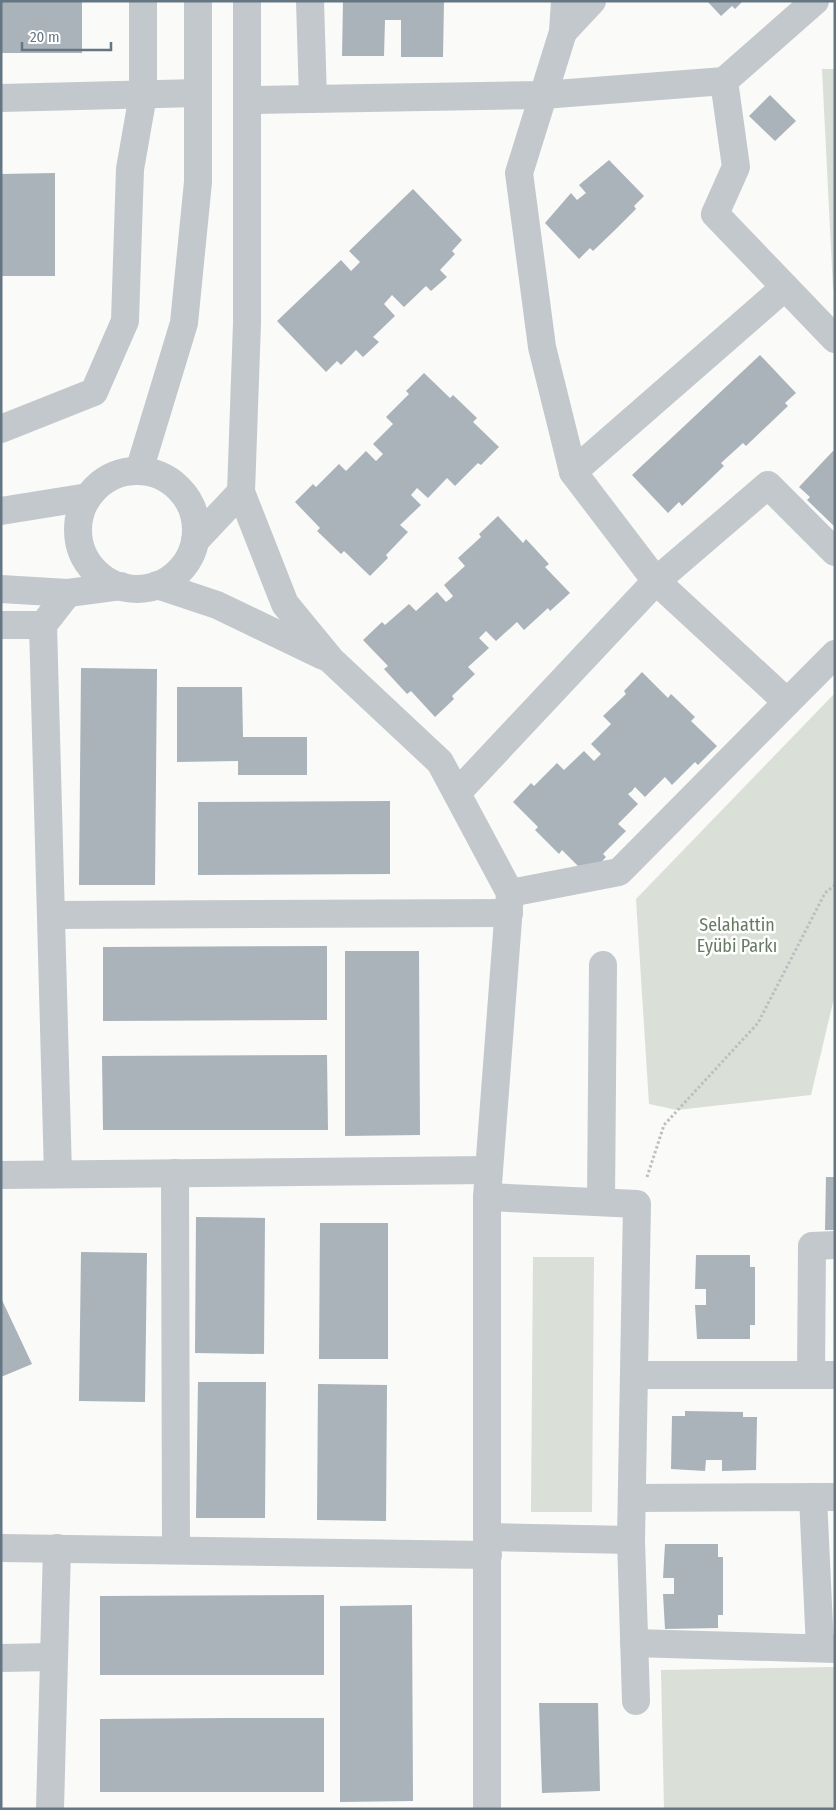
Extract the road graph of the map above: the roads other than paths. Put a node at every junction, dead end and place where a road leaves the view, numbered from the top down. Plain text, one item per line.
1 (143, 1) edge
2 (198, 1) edge
3 (248, 1) edge
4 (310, 1) edge
5 (564, 1) edge
6 (592, 1) edge
7 (815, 1) edge
8 (562, 32) junction
9 (724, 81) junction
10 (198, 93) junction
11 (143, 95) junction
12 (543, 95) junction
13 (1, 98) edge
14 (313, 99) junction
15 (248, 100) junction
16 (785, 287) junction
17 (835, 339) edge
18 (1, 429) edge
19 (139, 471) junction
20 (573, 472) junction
21 (241, 492) junction
22 (88, 497) junction
23 (1, 510) edge
24 (195, 541) junction
25 (835, 552) edge
26 (656, 581) junction
27 (157, 585) junction
28 (121, 586) junction
29 (1, 589) edge
30 (68, 593) junction
31 (1, 625) edge
32 (43, 625) junction
33 (835, 654) edge
34 (331, 660) junction
35 (787, 702) junction
36 (457, 793) junction
37 (509, 903) junction
38 (51, 915) junction
39 (603, 965) dead end
40 (489, 1170) junction
41 (175, 1173) junction
42 (58, 1174) junction
43 (1, 1175) edge
44 (487, 1197) junction
45 (601, 1202) junction
46 (835, 1245) edge
47 (634, 1375) junction
48 (823, 1375) edge
49 (824, 1497) edge
50 (632, 1498) junction
51 (631, 1540) junction
52 (488, 1546) junction
53 (1, 1548) edge
54 (57, 1548) junction
55 (176, 1550) junction
56 (634, 1643) junction
57 (827, 1649) edge
58 (54, 1657) junction
59 (1, 1658) edge
60 (636, 1701) dead end
61 (50, 1809) edge
62 (487, 1809) edge

1 - 11 street
2 - 10 street
3 - 15 street
4 - 14 street
5 - 8 street
6 - 8 street
7 - 9 street
8 - 12 street
9 - 12 street
9 - 16 street
10 - 11 street
10 - 19 street
11 - 13 street
11 - 18 street
12 - 14 street
12 - 20 street
14 - 15 street
15 - 21 street
16 - 17 street
16 - 20 street
19 - 22 street
19 - 24 street
20 - 26 street
21 - 24 street
21 - 34 street
22 - 23 street
22 - 28 street
24 - 27 street
25 - 26 street
26 - 35 street
26 - 36 street
27 - 28 street
27 - 34 street
28 - 30 street
29 - 30 street
30 - 32 street
31 - 32 street
32 - 38 street
33 - 35 street
34 - 36 street
35 - 37 street
36 - 37 street
37 - 38 street
37 - 40 street
38 - 42 street
39 - 45 street
40 - 41 street
40 - 44 street
41 - 42 street
41 - 55 street
42 - 43 street
44 - 45 street
44 - 52 street
45 - 47 street
46 - 48 street
47 - 48 street
47 - 50 street
49 - 50 street
49 - 57 street
50 - 51 street
51 - 52 street
51 - 56 street
52 - 55 street
52 - 62 street
53 - 54 street
54 - 55 street
54 - 58 street
56 - 57 street
56 - 60 street
58 - 59 street
58 - 61 street

